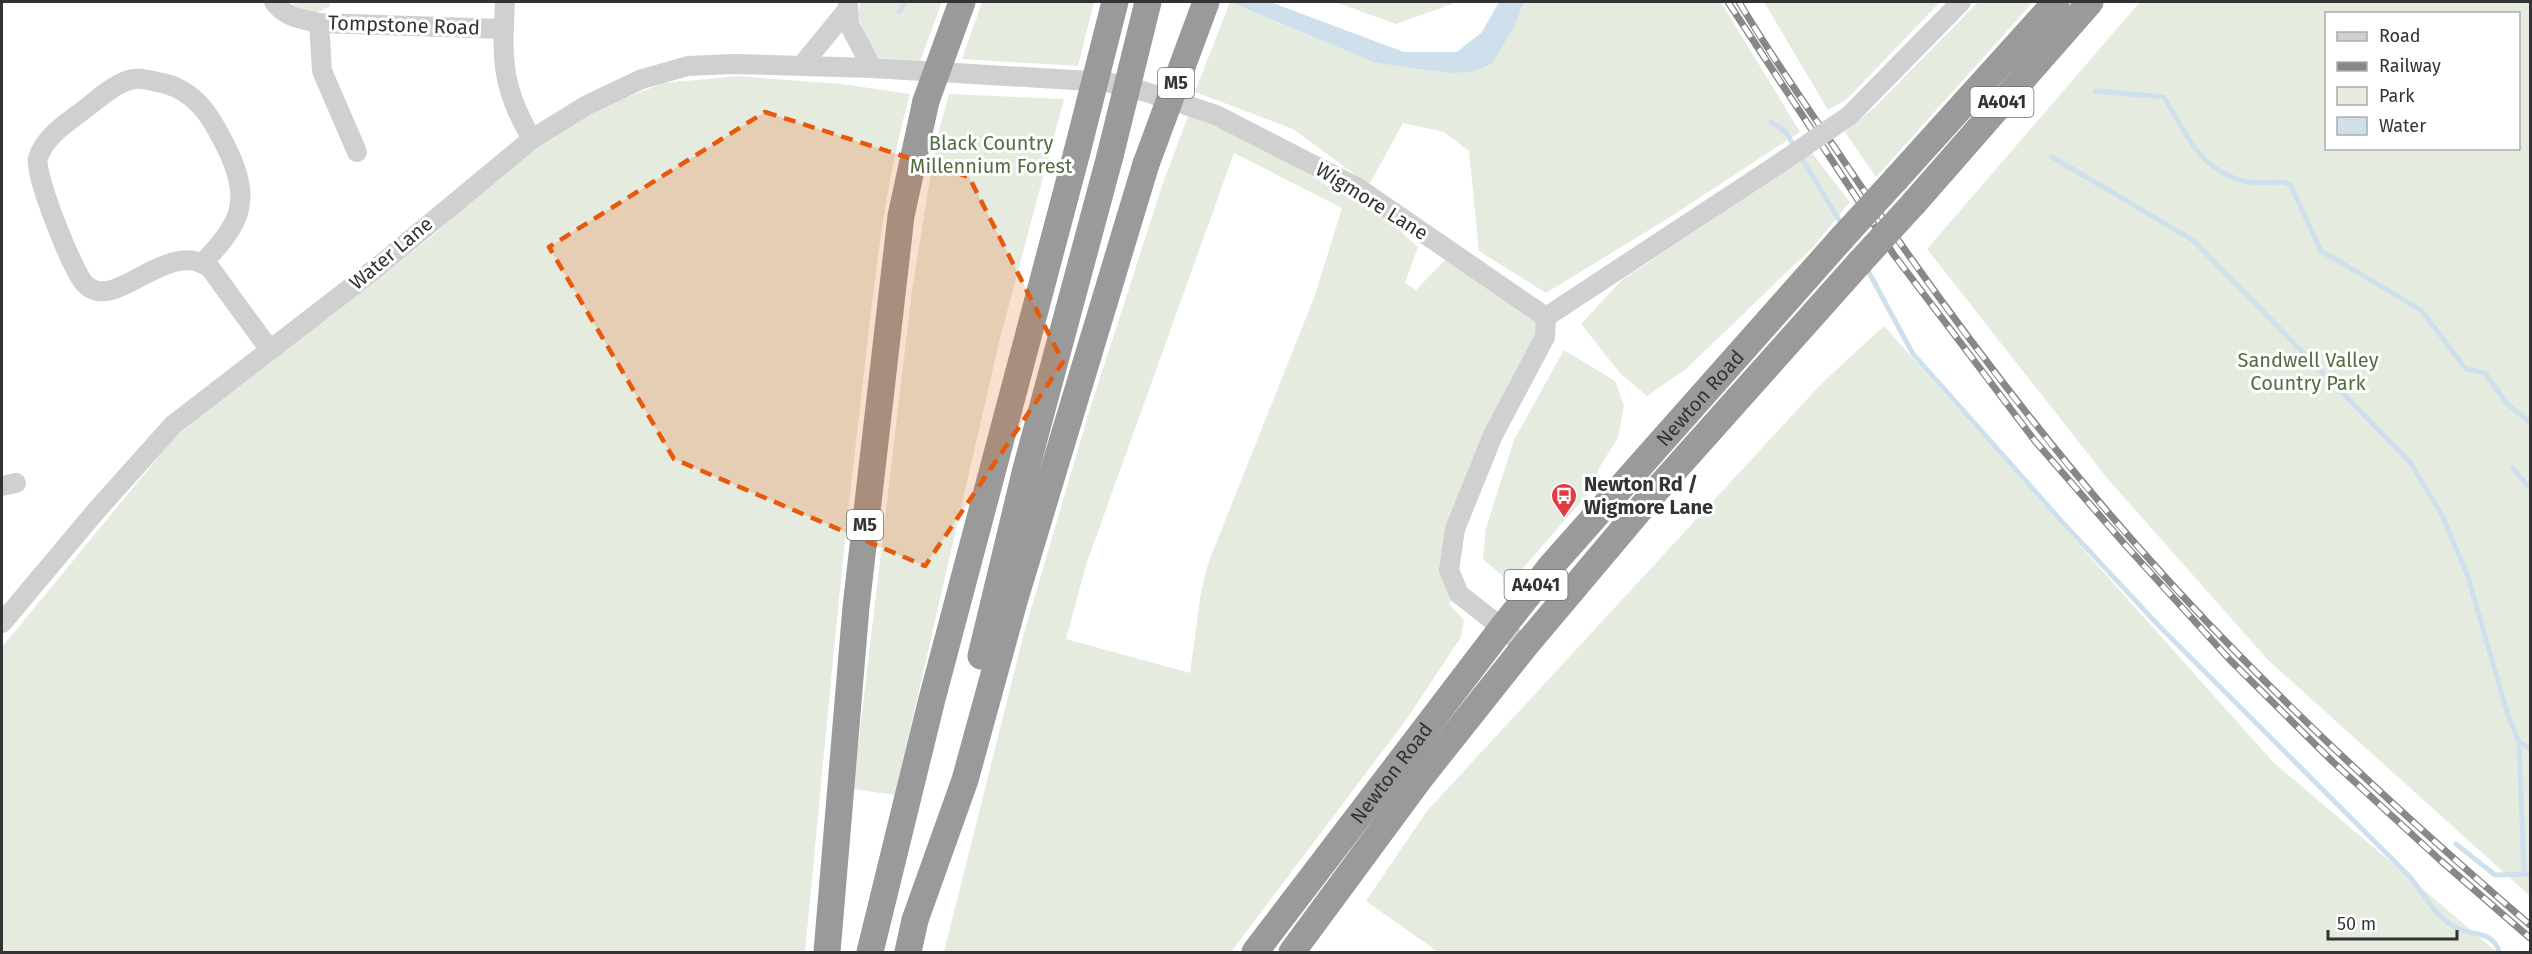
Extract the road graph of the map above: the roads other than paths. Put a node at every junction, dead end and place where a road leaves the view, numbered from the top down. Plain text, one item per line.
1 (274, 2) edge
2 (505, 2) edge
3 (962, 2) edge
4 (1115, 2) edge
5 (1148, 2) edge
6 (1206, 2) edge
7 (1961, 2) edge
8 (2056, 2) edge
9 (2090, 2) edge
10 (848, 5) edge
11 (319, 23) junction
12 (504, 29) junction
13 (802, 65) junction
14 (872, 68) junction
15 (532, 138) junction
16 (357, 152) dead end
17 (203, 263) junction
18 (1546, 317) junction
19 (270, 350) junction
20 (2, 623) edge
21 (1502, 628) junction
22 (1525, 646) junction
23 (923, 896) junction
24 (826, 952) edge
25 (870, 952) edge
26 (908, 952) edge
27 (1255, 952) edge
28 (1292, 952) edge

1 - 11 street, Tompstone Road
2 - 12 street, Tompstone Road
3 - 24 highway, M5, bridge
4 - 25 highway, bridge
5 - 23 highway, M5, bridge
6 - 23 highway, M5, bridge
7 - 18 street, bridge
8 - 21 highway, Newton Road / A4041, bridge
9 - 22 highway, Newton Road / A4041, bridge
10 - 13 street
10 - 14 street
11 - 12 street, Tompstone Road
11 - 16 street
12 - 15 street, Tompstone Road
13 - 14 street, Water Lane
13 - 15 street, Water Lane
14 - 18 street, Wigmore Lane
15 - 19 street, Water Lane
17 - 17 street
17 - 19 street
18 - 21 street
19 - 20 street, Water Lane
21 - 22 street
21 - 27 highway, Newton Road / A4041
22 - 28 highway, Newton Road / A4041
23 - 26 highway, M5

